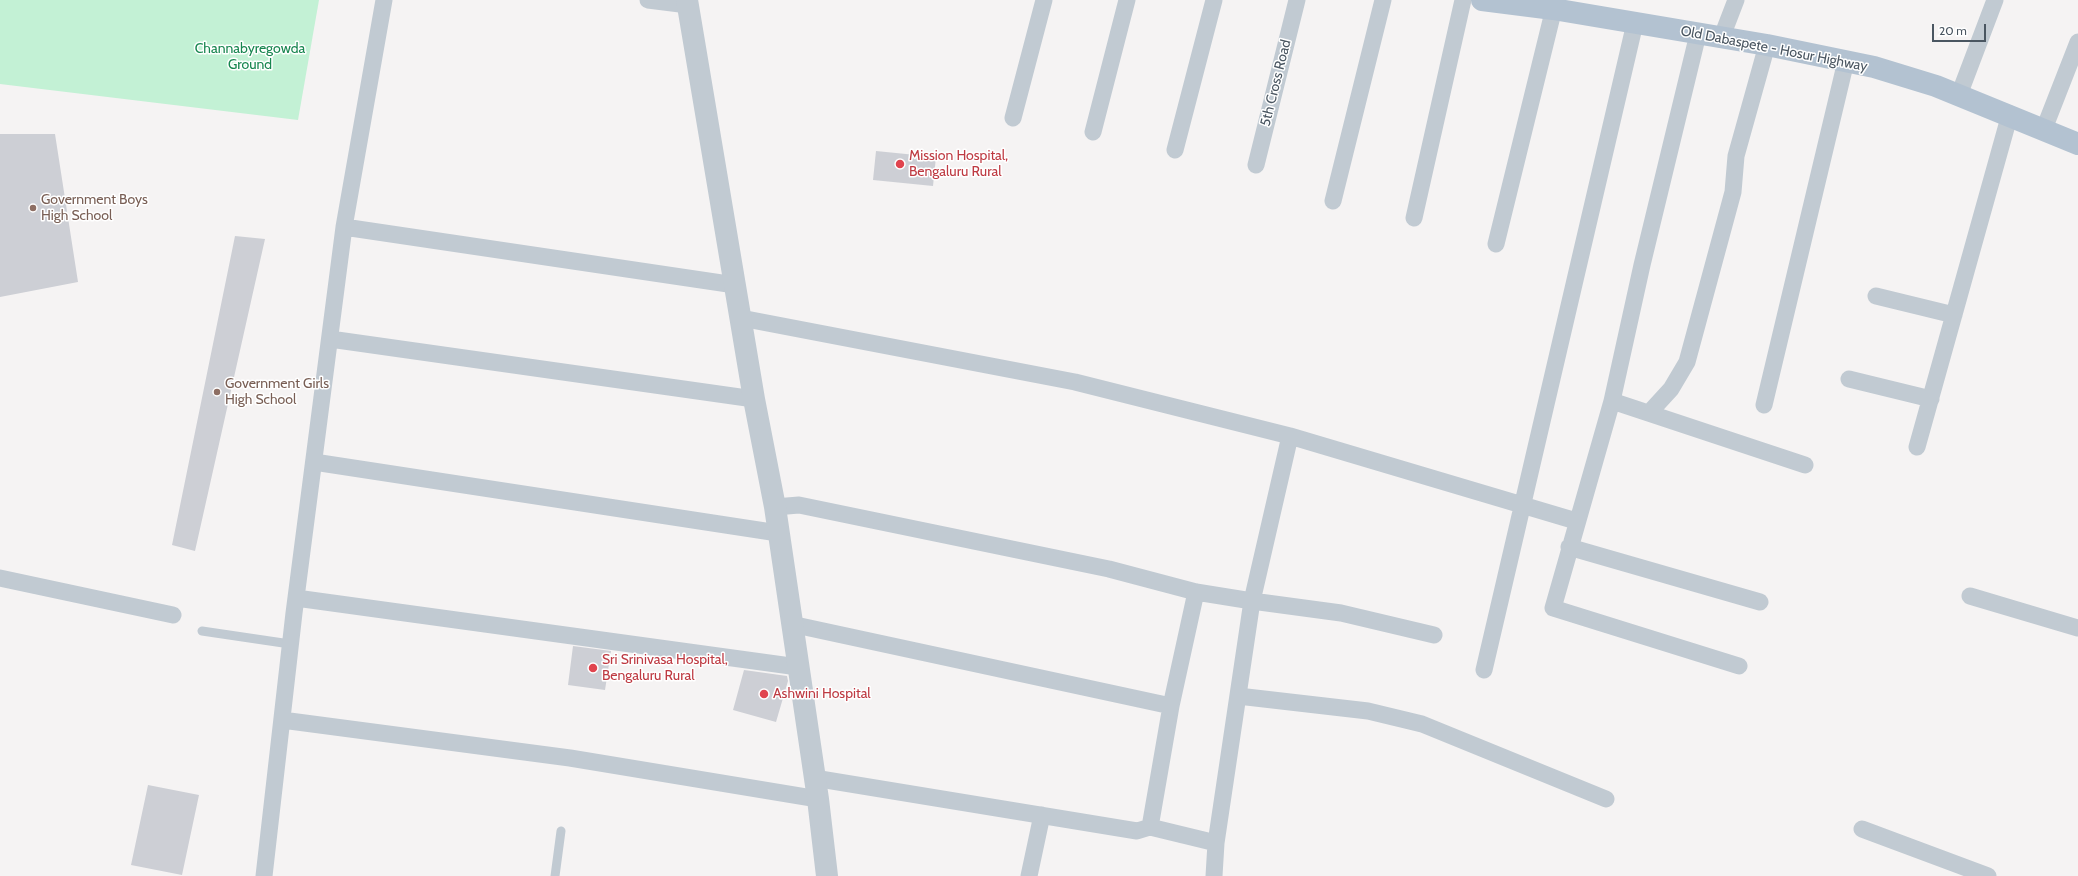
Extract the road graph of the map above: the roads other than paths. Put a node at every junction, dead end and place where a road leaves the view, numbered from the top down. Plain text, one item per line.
1 (384, 0) edge
2 (648, 0) edge
3 (1044, 0) edge
4 (1127, 0) edge
5 (1214, 0) edge
6 (1297, 0) edge
7 (1383, 0) edge
8 (1463, 0) edge
9 (1482, 0) edge
10 (1736, 0) edge
11 (1995, 0) edge
12 (688, 2) edge
13 (1555, 5) edge
14 (1635, 23) junction
15 (1698, 34) junction
16 (1721, 38) junction
17 (2078, 42) edge
18 (1767, 45) junction
19 (1846, 61) junction
20 (1959, 95) junction
21 (2010, 114) junction
22 (1013, 118) dead end
23 (2044, 129) junction
24 (1093, 132) dead end
25 (2078, 144) edge
26 (1175, 150) dead end
27 (1256, 165) dead end
28 (1333, 201) dead end
29 (1414, 218) dead end
30 (344, 227) junction
31 (1496, 244) dead end
32 (735, 285) junction
33 (1876, 296) dead end
34 (1954, 315) junction
35 (741, 318) junction
36 (330, 339) junction
37 (1849, 379) dead end
38 (754, 399) junction
39 (1931, 399) junction
40 (1612, 401) junction
41 (1764, 405) dead end
42 (1648, 413) junction
43 (1290, 436) junction
44 (1917, 447) dead end
45 (314, 462) junction
46 (1805, 465) dead end
47 (1523, 505) junction
48 (775, 508) junction
49 (1576, 521) junction
50 (778, 533) junction
51 (1569, 547) junction
52 (0, 578) edge
53 (1196, 592) junction
54 (1970, 596) dead end
55 (296, 598) junction
56 (1252, 601) junction
57 (1760, 602) dead end
58 (173, 616) dead end
59 (791, 624) junction
60 (2078, 628) edge
61 (202, 631) dead end
62 (1434, 635) dead end
63 (290, 644) junction
64 (1739, 666) dead end
65 (798, 667) junction
66 (1484, 670) dead end
67 (1238, 696) junction
68 (1170, 706) junction
69 (282, 720) junction
70 (814, 778) junction
71 (818, 799) junction
72 (1606, 799) dead end
73 (1042, 815) junction
74 (1150, 827) junction
75 (1862, 829) dead end
76 (561, 831) dead end
77 (1216, 843) junction
78 (264, 876) edge
79 (555, 876) edge
80 (827, 876) edge
81 (1029, 876) edge
82 (1214, 876) edge
83 (1988, 876) edge

1 - 30 street
2 - 12 street
3 - 22 street
4 - 24 street
5 - 26 street
6 - 27 street, 5th Cross Road
7 - 28 street
8 - 29 street
9 - 13 main road, Old Dabaspete - Hosur Highway
10 - 16 street
11 - 20 street
12 - 32 street
13 - 14 main road, Old Dabaspete - Hosur Highway
13 - 31 street
14 - 15 main road, Old Dabaspete - Hosur Highway
14 - 47 street
15 - 16 main road, Old Dabaspete - Hosur Highway
15 - 40 street
16 - 18 main road, Old Dabaspete - Hosur Highway
17 - 23 street
18 - 19 main road, Old Dabaspete - Hosur Highway
18 - 42 street
19 - 20 main road, Old Dabaspete - Hosur Highway
19 - 41 street
20 - 21 main road, Old Dabaspete - Hosur Highway
21 - 23 main road, Old Dabaspete - Hosur Highway
21 - 34 street
23 - 25 main road, Old Dabaspete - Hosur Highway
30 - 32 street
30 - 36 street
32 - 35 street
33 - 34 street
34 - 39 street
35 - 38 street
35 - 43 street
36 - 38 street
36 - 45 street
37 - 39 street
38 - 48 street
39 - 44 street
40 - 42 street
40 - 49 street
42 - 46 street
43 - 47 street
43 - 56 street
45 - 50 street
45 - 55 street
47 - 49 street
47 - 66 street
48 - 50 street
48 - 53 street
49 - 51 street
50 - 59 street
51 - 57 street
51 - 64 street
52 - 58 street
53 - 56 street
53 - 68 street
54 - 60 street
55 - 63 street
55 - 65 street
56 - 62 street
56 - 67 street
59 - 65 street
59 - 68 street
61 - 63 lane
63 - 69 street
65 - 70 street
67 - 72 street
67 - 77 street
68 - 74 street
69 - 71 street
69 - 78 street
70 - 71 street
70 - 73 street
71 - 80 street
73 - 74 street
73 - 81 street
74 - 77 street
75 - 83 street
76 - 79 lane
77 - 82 street

